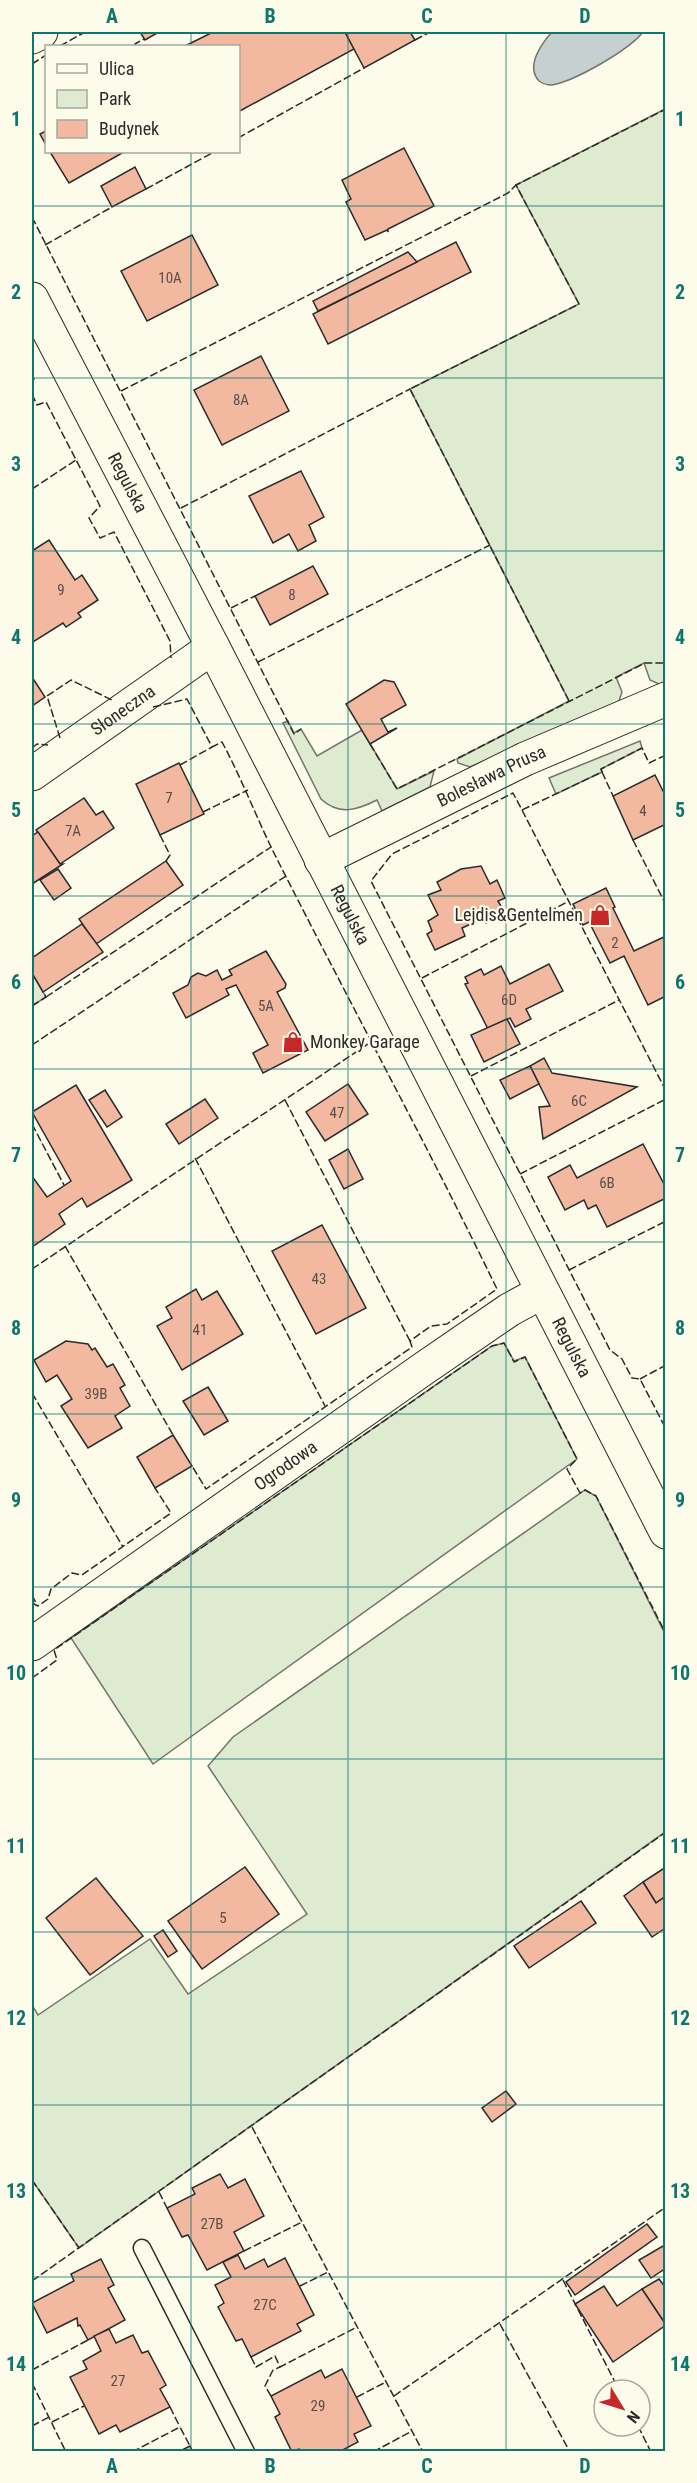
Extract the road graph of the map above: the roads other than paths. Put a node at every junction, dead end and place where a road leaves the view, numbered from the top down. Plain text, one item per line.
1 (41, 32) edge
2 (32, 37) edge
3 (32, 299) edge
4 (213, 647) junction
5 (666, 699) edge
6 (32, 774) edge
7 (321, 860) junction
8 (542, 1292) junction
9 (662, 1515) edge
10 (32, 1644) edge
11 (141, 2248) dead end
12 (246, 2451) edge

1 - 2 street
3 - 4 street, Regulska
4 - 6 street, Słoneczna
4 - 7 street, Regulska
5 - 7 street, Bolesława Prusa
7 - 8 street, Regulska
8 - 9 street, Regulska
8 - 10 street, Ogrodowa
11 - 12 lane

